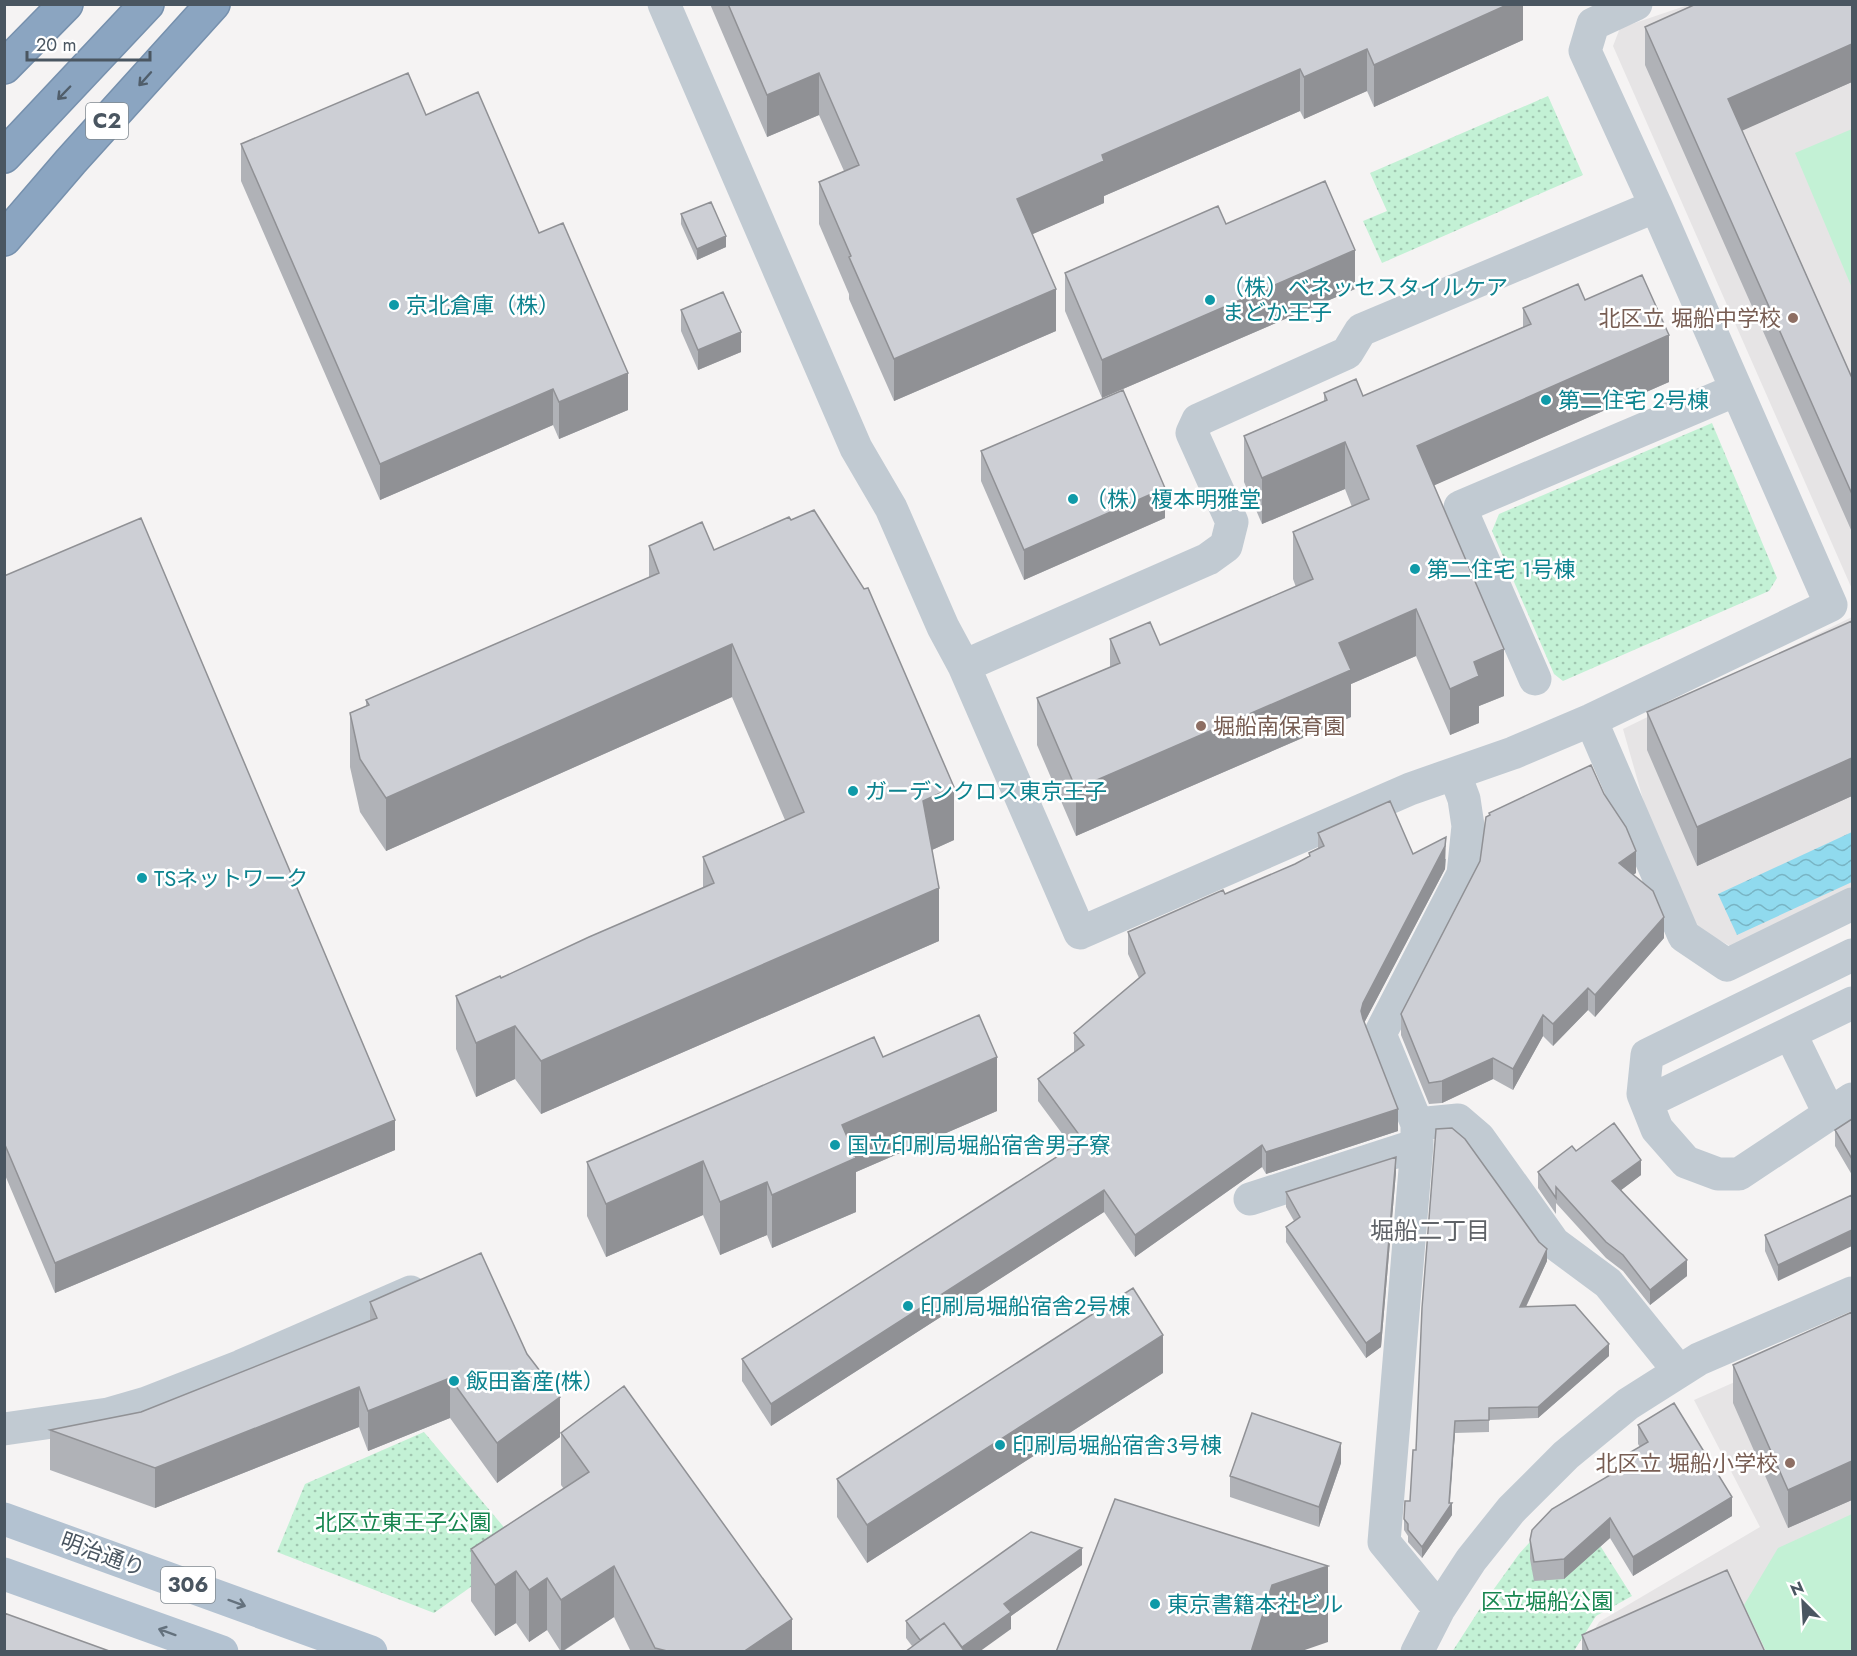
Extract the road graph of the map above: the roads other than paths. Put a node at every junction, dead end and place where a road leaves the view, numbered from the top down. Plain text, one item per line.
1 (66, 4) edge
2 (147, 4) edge
3 (213, 4) edge
4 (663, 4) edge
5 (1636, 4) edge
6 (4, 67) edge
7 (4, 156) edge
8 (1656, 207) junction
9 (4, 239) edge
10 (1736, 390) junction
11 (964, 666) junction
12 (1534, 679) dead end
13 (1591, 720) junction
14 (1455, 774) junction
15 (1852, 904) edge
16 (1852, 956) edge
17 (1852, 1003) edge
18 (1790, 1033) junction
19 (1647, 1102) junction
20 (1841, 1107) edge
21 (1417, 1135) junction
22 (1250, 1199) dead end
23 (433, 1282) edge
24 (1852, 1293) edge
25 (1679, 1371) junction
26 (4, 1429) edge
27 (4, 1519) edge
28 (4, 1574) edge
29 (1439, 1609) junction
30 (222, 1652) edge
31 (371, 1652) edge
32 (1417, 1652) edge

1 - 6 highway
2 -> 7 highway, C2
3 -> 9 highway, C2
4 - 11 street
5 - 8 street
8 - 10 street
8 - 11 street
10 - 12 street
10 - 13 street
11 - 14 street
13 - 14 street
13 - 15 street
14 - 21 street
16 - 19 street
17 - 18 street
18 - 19 street
18 - 20 street
19 - 20 street
21 - 22 street
21 - 25 street
21 - 29 street
23 - 26 street
24 - 25 street
25 - 29 street
27 -> 31 main road, 明治通り / 306
30 -> 28 main road, 306
29 - 32 street

